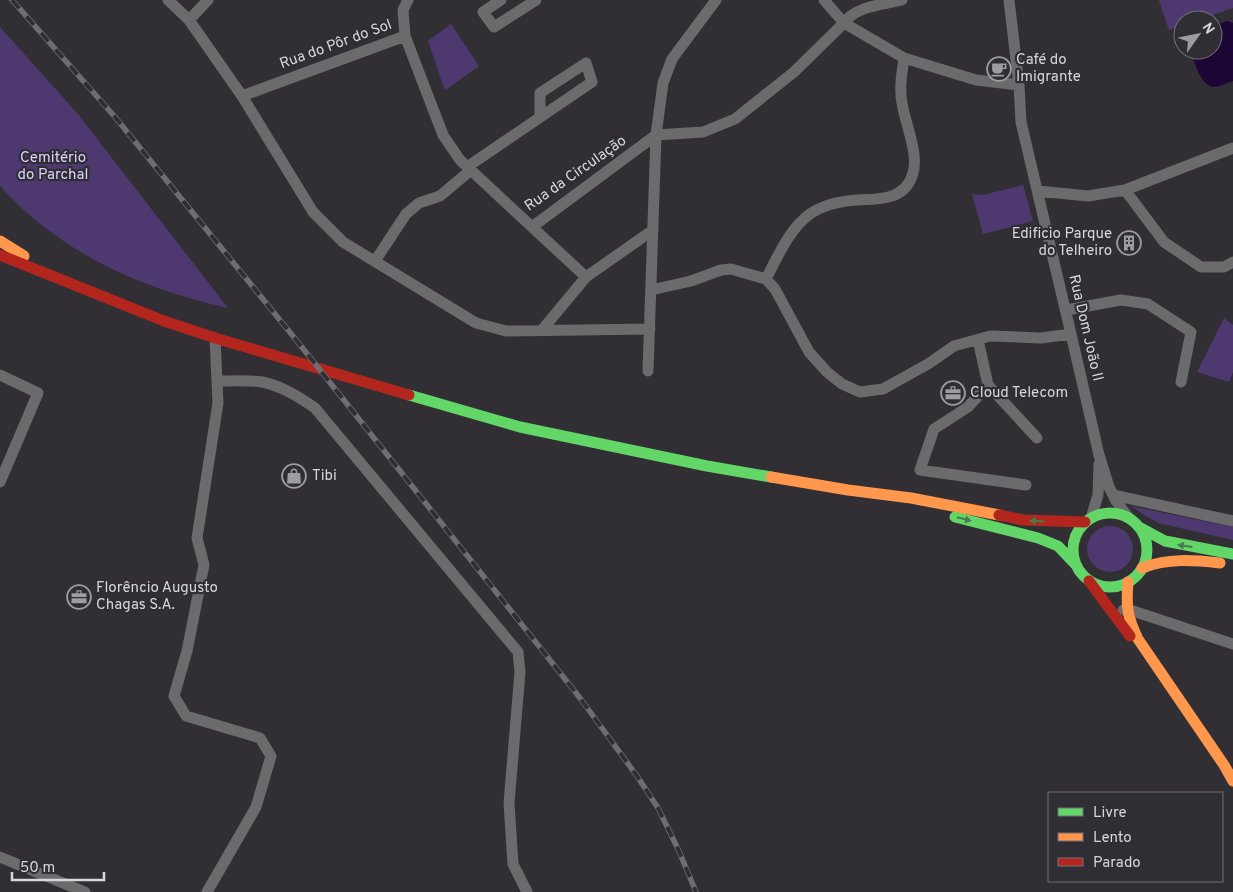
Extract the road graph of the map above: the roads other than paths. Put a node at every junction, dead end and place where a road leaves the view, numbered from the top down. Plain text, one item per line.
1 (168, 0) edge
2 (208, 0) edge
3 (408, 0) edge
4 (501, 0) edge
5 (536, 0) edge
6 (716, 0) edge
7 (824, 0) edge
8 (902, 0) edge
9 (1008, 0) edge
10 (190, 20) junction
11 (844, 23) junction
12 (405, 36) junction
13 (904, 58) junction
14 (1019, 85) junction
15 (242, 96) junction
16 (540, 117) junction
17 (656, 135) junction
18 (1233, 148) edge
19 (469, 169) junction
20 (1125, 190) junction
21 (1038, 191) junction
22 (532, 227) junction
23 (653, 230) junction
24 (0, 240) edge
25 (0, 255) edge
26 (375, 261) junction
27 (1233, 262) edge
28 (586, 276) junction
29 (766, 279) junction
30 (59, 280) junction
31 (651, 290) junction
32 (1066, 310) junction
33 (650, 329) junction
34 (542, 330) junction
35 (1071, 334) junction
36 (215, 338) junction
37 (978, 340) junction
38 (648, 371) dead end
39 (0, 375) edge
40 (219, 381) dead end
41 (1181, 382) dead end
42 (988, 385) junction
43 (1037, 438) dead end
44 (1100, 455) junction
45 (0, 482) edge
46 (1026, 485) dead end
47 (848, 490) junction
48 (1113, 495) junction
49 (1129, 518) junction
50 (1088, 520) junction
51 (1233, 521) edge
52 (1139, 526) junction
53 (1233, 554) edge
54 (1233, 565) edge
55 (1078, 566) junction
56 (1142, 568) junction
57 (1088, 579) junction
58 (1128, 582) junction
59 (1127, 609) junction
60 (1113, 612) junction
61 (1233, 644) edge
62 (1164, 678) junction
63 (1233, 781) edge
64 (0, 857) edge
65 (85, 892) edge
66 (207, 892) edge
67 (527, 892) edge

1 - 10 street
2 - 10 street
3 - 12 street, Rua do Pôr do Sol
4 - 5 street
6 - 17 street
7 - 11 street
8 - 11 street
9 - 14 street, Rua Dom João II
10 - 15 street
11 - 13 street
11 - 17 street
12 - 15 street, Rua do Pôr do Sol
12 - 19 street, Rua da Circulação
13 - 14 street
13 - 29 street
14 - 21 street, Rua Dom João II
15 - 26 street
16 - 16 street
16 - 19 street
17 - 22 street, Rua da Circulação
17 - 23 street
18 - 20 street
19 - 22 street, Rua da Circulação
19 - 26 street
20 - 21 street
20 - 27 street
21 - 32 street, Rua Dom João II
22 - 28 street
23 - 28 street
23 - 31 street
24 - 30 main road
25 - 30 main road
26 - 34 street
28 - 34 street
29 - 31 street
29 - 37 street
30 - 36 main road
31 - 33 street
32 - 35 street, Rua Dom João II
32 - 41 street
33 - 34 street
33 - 38 street
35 - 37 street
35 - 44 street, Rua Dom João II
36 - 47 main road
36 - 66 street
37 - 42 street
39 - 45 street
40 - 67 street
42 - 43 street
42 - 46 street
44 - 48 street
44 - 50 street
50 -> 47 main road
47 -> 55 main road
48 - 49 street
48 - 51 street
49 - 50 main road
49 - 52 main road
50 - 55 main road
53 -> 52 main road
52 - 56 main road
54 - 56 main road
55 - 57 main road
56 - 58 main road
57 - 58 main road
57 - 60 main road
58 - 59 main road
59 - 60 street
59 - 61 street
59 - 62 main road
60 - 62 main road
62 - 63 main road
64 - 65 street

